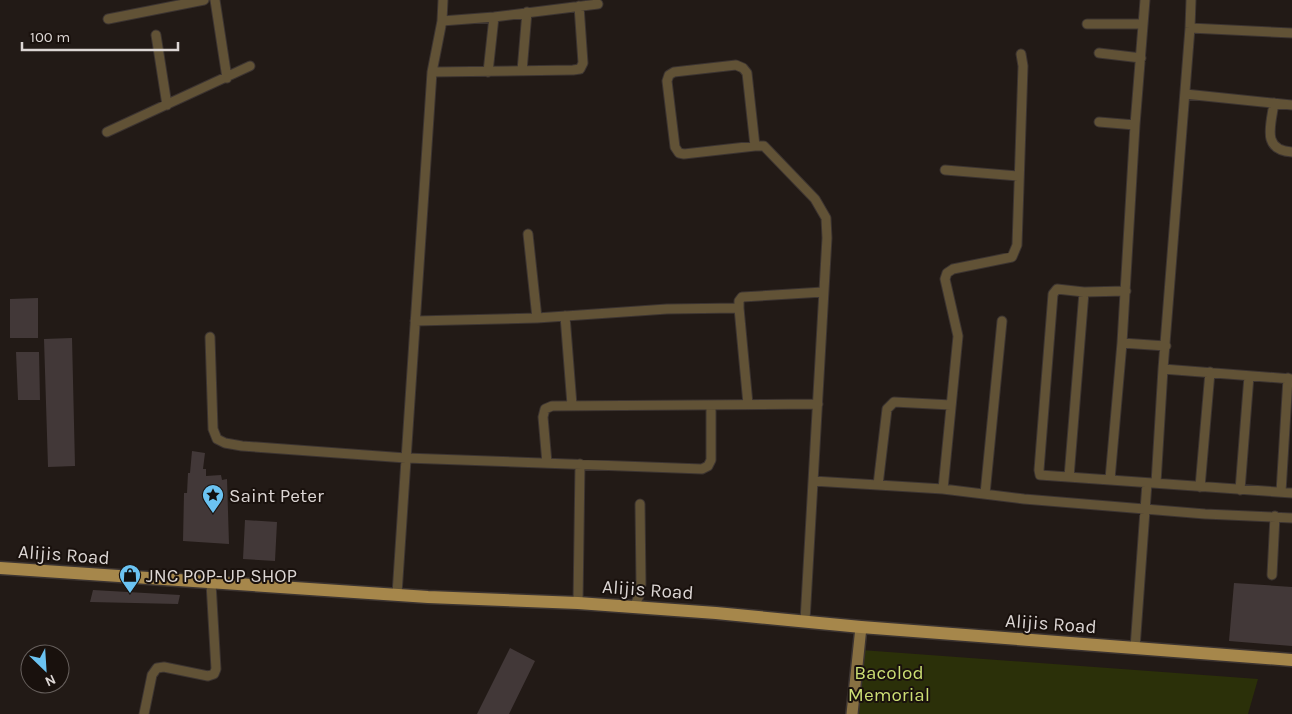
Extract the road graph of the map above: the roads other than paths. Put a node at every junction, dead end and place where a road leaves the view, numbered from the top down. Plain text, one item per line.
1 (204, 0) edge
2 (215, 0) edge
3 (443, 0) edge
4 (1145, 0) edge
5 (1191, 0) edge
6 (598, 4) dead end
7 (579, 6) junction
8 (527, 12) junction
9 (494, 17) junction
10 (108, 19) dead end
11 (442, 21) junction
12 (1087, 24) dead end
13 (1143, 24) junction
14 (1190, 28) junction
15 (1292, 33) edge
16 (156, 35) dead end
17 (1099, 53) dead end
18 (1021, 54) dead end
19 (1141, 58) junction
20 (250, 66) dead end
21 (522, 71) junction
22 (432, 72) junction
23 (488, 72) junction
24 (227, 78) junction
25 (1185, 94) junction
26 (1274, 103) junction
27 (1292, 104) edge
28 (167, 105) junction
29 (1098, 122) dead end
30 (1136, 125) junction
31 (107, 132) dead end
32 (756, 146) junction
33 (1292, 152) edge
34 (945, 170) dead end
35 (1019, 176) junction
36 (528, 234) dead end
37 (1126, 291) junction
38 (823, 292) junction
39 (1084, 292) junction
40 (739, 308) junction
41 (565, 316) junction
42 (537, 318) junction
43 (415, 321) junction
44 (1002, 321) dead end
45 (210, 337) dead end
46 (1122, 343) junction
47 (1166, 346) junction
48 (1163, 369) junction
49 (1210, 372) junction
50 (1249, 376) junction
51 (1290, 379) edge
52 (748, 404) junction
53 (818, 404) junction
54 (572, 405) junction
55 (711, 405) junction
56 (951, 405) junction
57 (406, 458) junction
58 (547, 463) junction
59 (580, 464) junction
60 (1070, 477) junction
61 (1110, 479) junction
62 (813, 481) junction
63 (1152, 483) junction
64 (878, 485) junction
65 (1200, 487) junction
66 (943, 489) junction
67 (1240, 490) junction
68 (1281, 492) junction
69 (1292, 493) edge
70 (985, 494) junction
71 (640, 504) dead end
72 (1146, 508) junction
73 (1275, 516) junction
74 (1292, 518) edge
75 (0, 568) edge
76 (1272, 575) dead end
77 (211, 583) junction
78 (397, 594) junction
79 (578, 603) junction
80 (634, 607) junction
81 (805, 621) junction
82 (861, 627) junction
83 (1134, 648) junction
84 (1292, 660) edge
85 (144, 714) edge
86 (852, 714) edge

1 - 10 street
2 - 24 street
3 - 11 street
4 - 13 street
5 - 14 street
6 - 7 street
7 - 8 street
7 - 21 street
8 - 9 street
8 - 21 street
9 - 11 street
9 - 23 street
11 - 22 street
12 - 13 street
13 - 19 street
14 - 15 street
14 - 25 street
16 - 28 street
17 - 19 street
18 - 35 street
19 - 30 street
20 - 24 street
21 - 23 street
22 - 23 street
22 - 43 street
24 - 28 street
25 - 26 street
25 - 47 street
26 - 27 street
26 - 33 street
28 - 31 street
29 - 30 street
30 - 37 street
32 - 32 street
32 - 38 street
34 - 35 street
35 - 56 street
36 - 42 street
37 - 39 street
37 - 46 street
38 - 40 street
38 - 53 street
39 - 60 street
39 - 60 street
40 - 41 street
40 - 52 street
41 - 42 street
41 - 54 street
42 - 43 street
43 - 57 street
44 - 70 street
45 - 57 street
46 - 47 street
46 - 61 street
47 - 48 street
48 - 49 street
48 - 63 street
49 - 50 street
49 - 65 street
50 - 51 street
50 - 67 street
51 - 68 street
52 - 53 street
52 - 55 street
53 - 62 street
54 - 55 street
54 - 58 street
55 - 59 street
56 - 64 street
56 - 66 street
57 - 58 street
57 - 78 street
58 - 59 street
59 - 79 street
60 - 61 street
61 - 63 street
62 - 64 street
62 - 81 street
63 - 65 street
63 - 72 street
64 - 66 street
65 - 67 street
66 - 70 street
67 - 68 street
68 - 69 street
70 - 72 street
71 - 80 street
72 - 73 street
72 - 83 street
73 - 74 street
73 - 76 street
75 - 77 main road, Alijis Road
77 - 78 main road, Alijis Road
77 - 85 street
78 - 79 main road, Alijis Road
79 - 80 main road, Alijis Road
80 - 81 main road, Alijis Road
81 - 82 main road, Alijis Road
82 - 83 main road, Alijis Road
82 - 86 street
83 - 84 main road, Alijis Road

